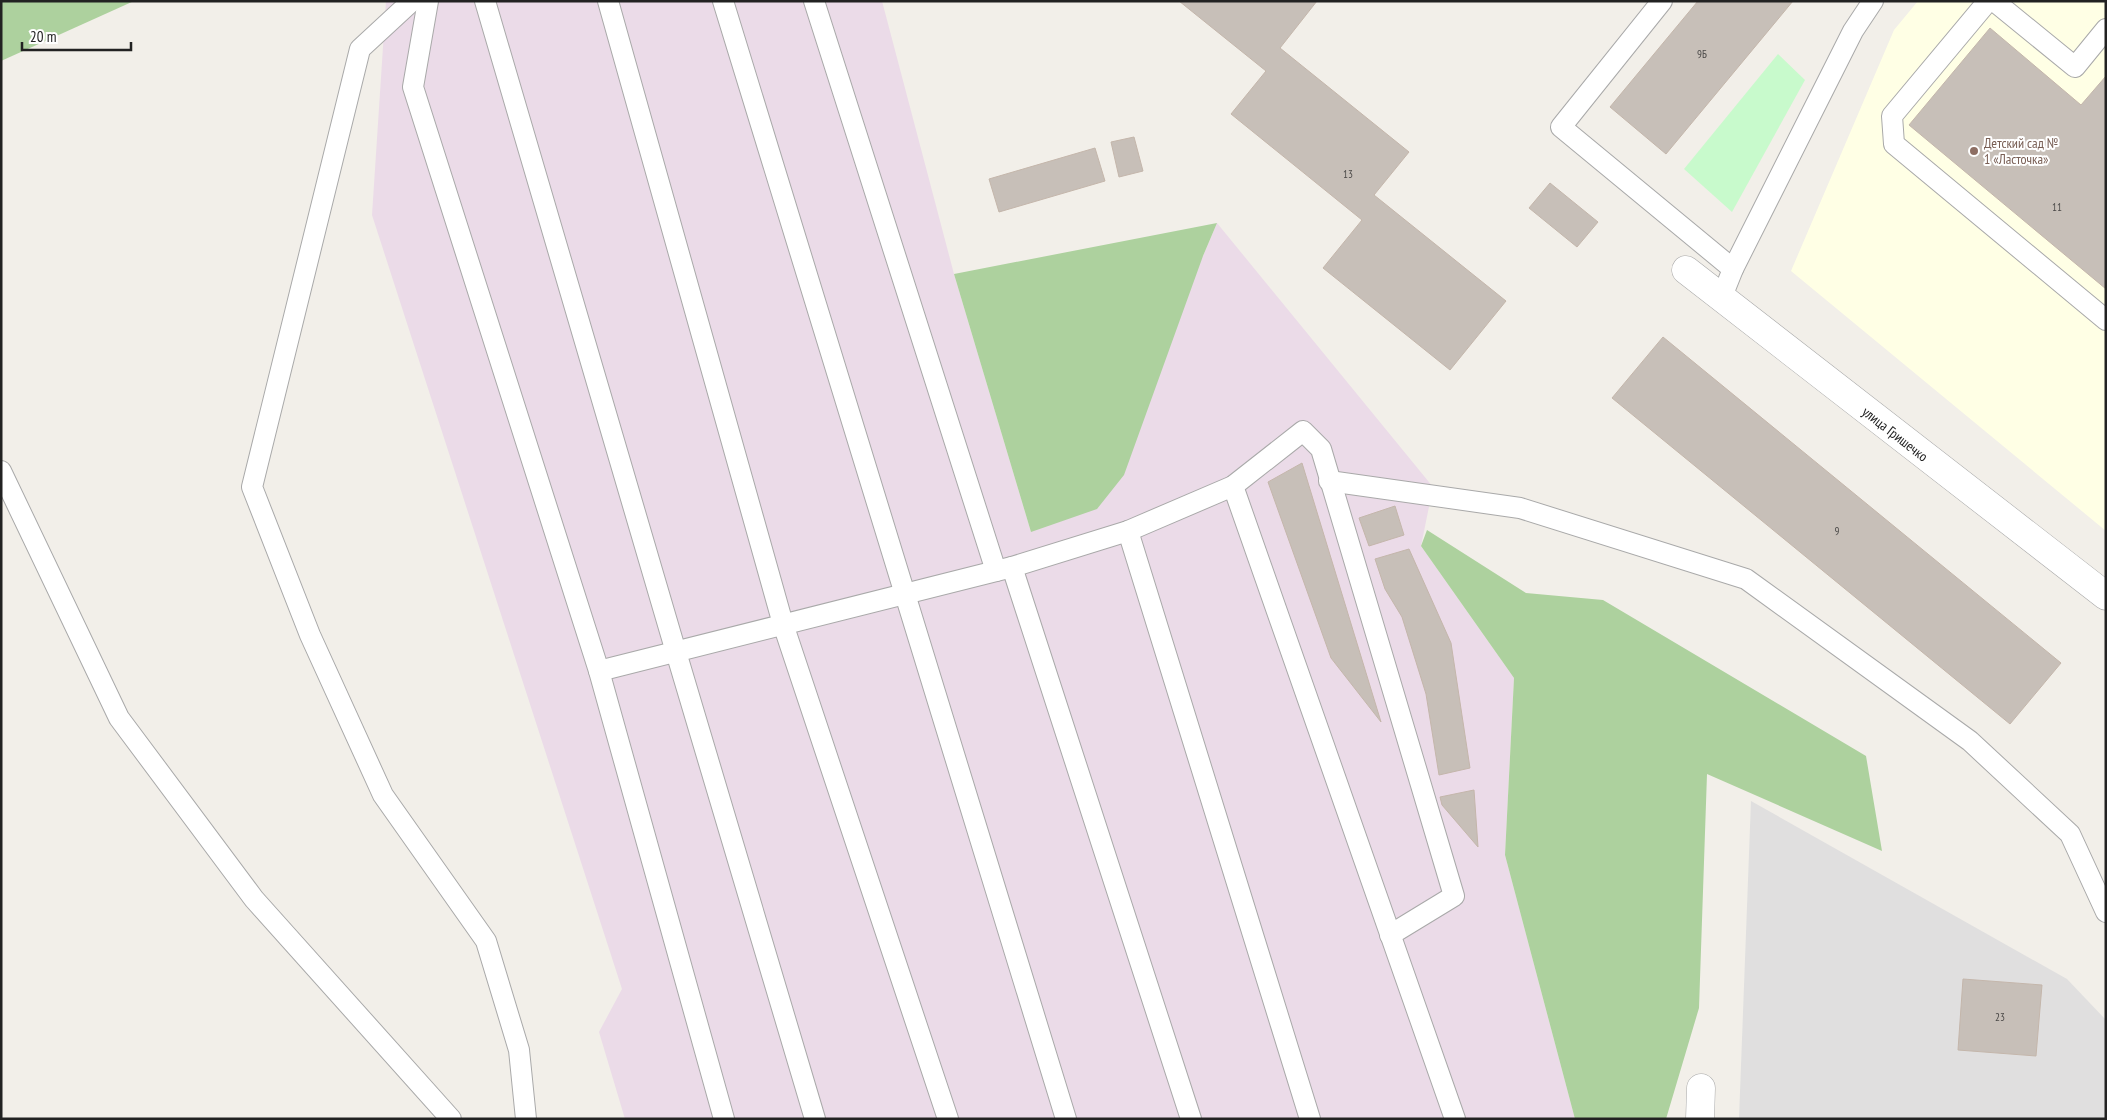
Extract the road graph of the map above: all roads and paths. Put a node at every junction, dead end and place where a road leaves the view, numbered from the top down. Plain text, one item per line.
1 (412, 1) edge
2 (428, 1) edge
3 (486, 1) edge
4 (608, 1) edge
5 (722, 1) edge
6 (814, 1) edge
7 (1662, 1) edge
8 (1873, 1) edge
9 (1988, 1) edge
10 (1994, 1) edge
11 (2106, 29) edge
12 (1733, 269) junction
13 (1686, 270) dead end
14 (1721, 299) junction
15 (2106, 320) edge
16 (1, 471) edge
17 (1329, 481) junction
18 (1233, 486) junction
19 (1128, 530) junction
20 (1004, 568) junction
21 (906, 594) junction
22 (2106, 596) edge
23 (783, 624) junction
24 (676, 652) junction
25 (599, 671) junction
26 (2106, 912) edge
27 (1390, 935) junction
28 (1700, 1088) dead end
29 (451, 1119) edge
30 (526, 1119) edge
31 (724, 1119) edge
32 (815, 1119) edge
33 (948, 1119) edge
34 (1066, 1119) edge
35 (1191, 1119) edge
36 (1310, 1119) edge
37 (1455, 1119) edge
38 (1700, 1119) edge

1 - 30 lane
2 - 25 lane
3 - 24 lane
4 - 23 lane
5 - 21 lane
6 - 20 lane
7 - 12 lane
8 - 12 lane
9 - 15 lane
10 - 11 lane
12 - 14 lane
13 - 14 street, улица Гришечко
14 - 22 street, улица Гришечко
16 - 29 lane
17 - 18 lane
17 - 26 lane
17 - 27 lane
18 - 19 lane
18 - 27 lane
19 - 20 lane
19 - 36 lane
20 - 21 lane
20 - 35 lane
21 - 23 lane
21 - 34 lane
23 - 24 lane
23 - 33 lane
24 - 25 lane
24 - 32 lane
25 - 31 lane
27 - 37 lane
28 - 38 street

